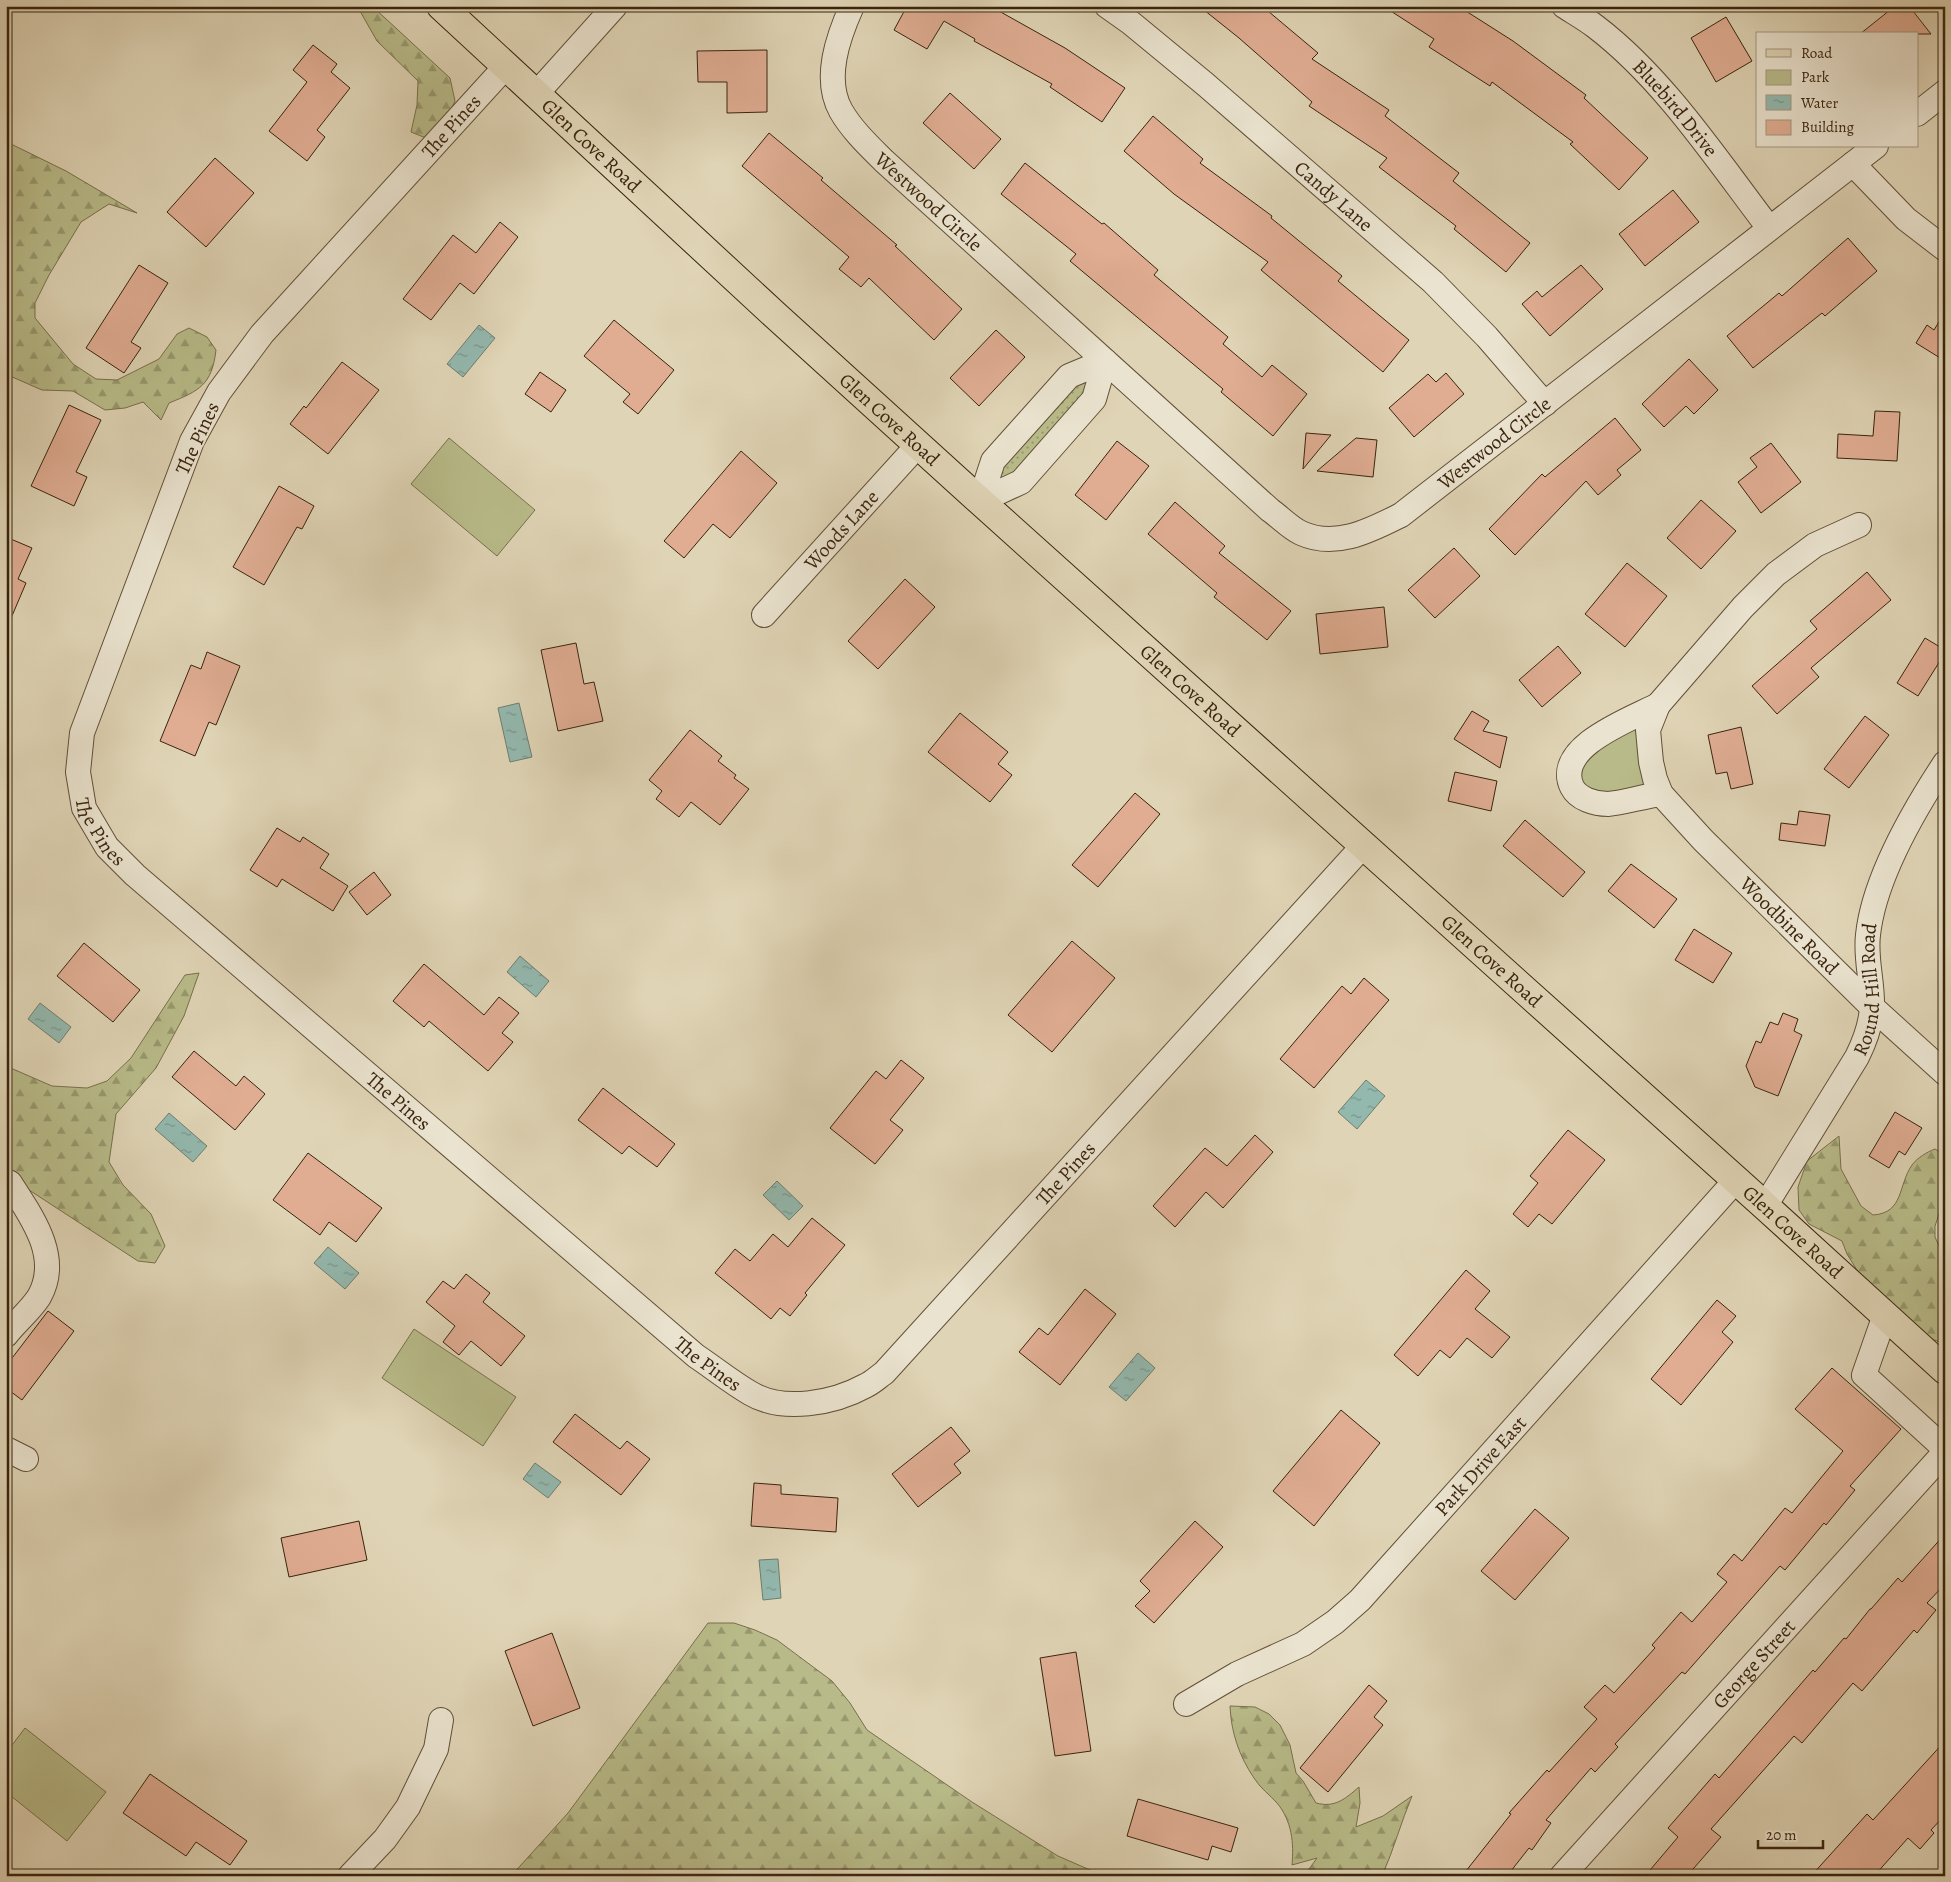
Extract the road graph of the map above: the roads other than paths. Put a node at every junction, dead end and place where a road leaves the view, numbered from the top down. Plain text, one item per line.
1 (441, 6) edge
2 (615, 6) edge
3 (852, 6) edge
4 (1107, 6) edge
5 (1564, 6) edge
6 (507, 65) junction
7 (1945, 92) edge
8 (537, 93) junction
9 (1918, 113) edge
10 (1873, 148) edge
11 (1853, 164) junction
12 (1769, 228) junction
13 (1945, 249) edge
14 (1105, 361) junction
15 (1545, 404) junction
16 (918, 445) junction
17 (980, 501) junction
18 (1859, 525) dead end
19 (764, 615) dead end
20 (1658, 705) junction
21 (1945, 763) edge
22 (1661, 794) junction
23 (1363, 846) junction
24 (1872, 1007) junction
25 (1945, 1073) edge
26 (6, 1180) edge
27 (1736, 1180) junction
28 (1765, 1206) junction
29 (1884, 1315) junction
30 (6, 1335) edge
31 (1945, 1370) edge
32 (1945, 1450) edge
33 (1186, 1704) dead end
34 (441, 1720) dead end
35 (350, 1876) edge
36 (1562, 1876) edge

1 - 6 main road, Glen Cove Road
2 - 8 street
3 - 14 street, Westwood Circle
4 - 15 street, Candy Lane
5 - 12 street, Bluebird Drive
6 - 8 main road, Glen Cove Road
6 - 23 street, The Pines
7 - 9 street
8 - 16 main road, Glen Cove Road
10 - 11 street, Westwood Circle
11 - 12 street, Westwood Circle
11 - 13 street
12 - 15 street, Westwood Circle
14 - 15 street, Westwood Circle
14 - 17 street
14 - 17 street
16 - 17 main road, Glen Cove Road
16 - 19 street, Woods Lane
17 - 23 main road, Glen Cove Road
18 - 20 street, Woodbine Road
20 - 22 street, Woodbine Road
20 - 22 street, Woodbine Road
21 - 24 street, Round Hill Road
22 - 24 street, Woodbine Road
23 - 27 main road, Glen Cove Road
24 - 25 street, Woodbine Road
24 - 28 street, Round Hill Road
26 - 30 street
27 - 28 main road, Glen Cove Road
27 - 33 street, Park Drive East
28 - 29 main road, Glen Cove Road
29 - 31 main road, Glen Cove Road
29 - 32 street
32 - 36 street, George Street
34 - 35 street

